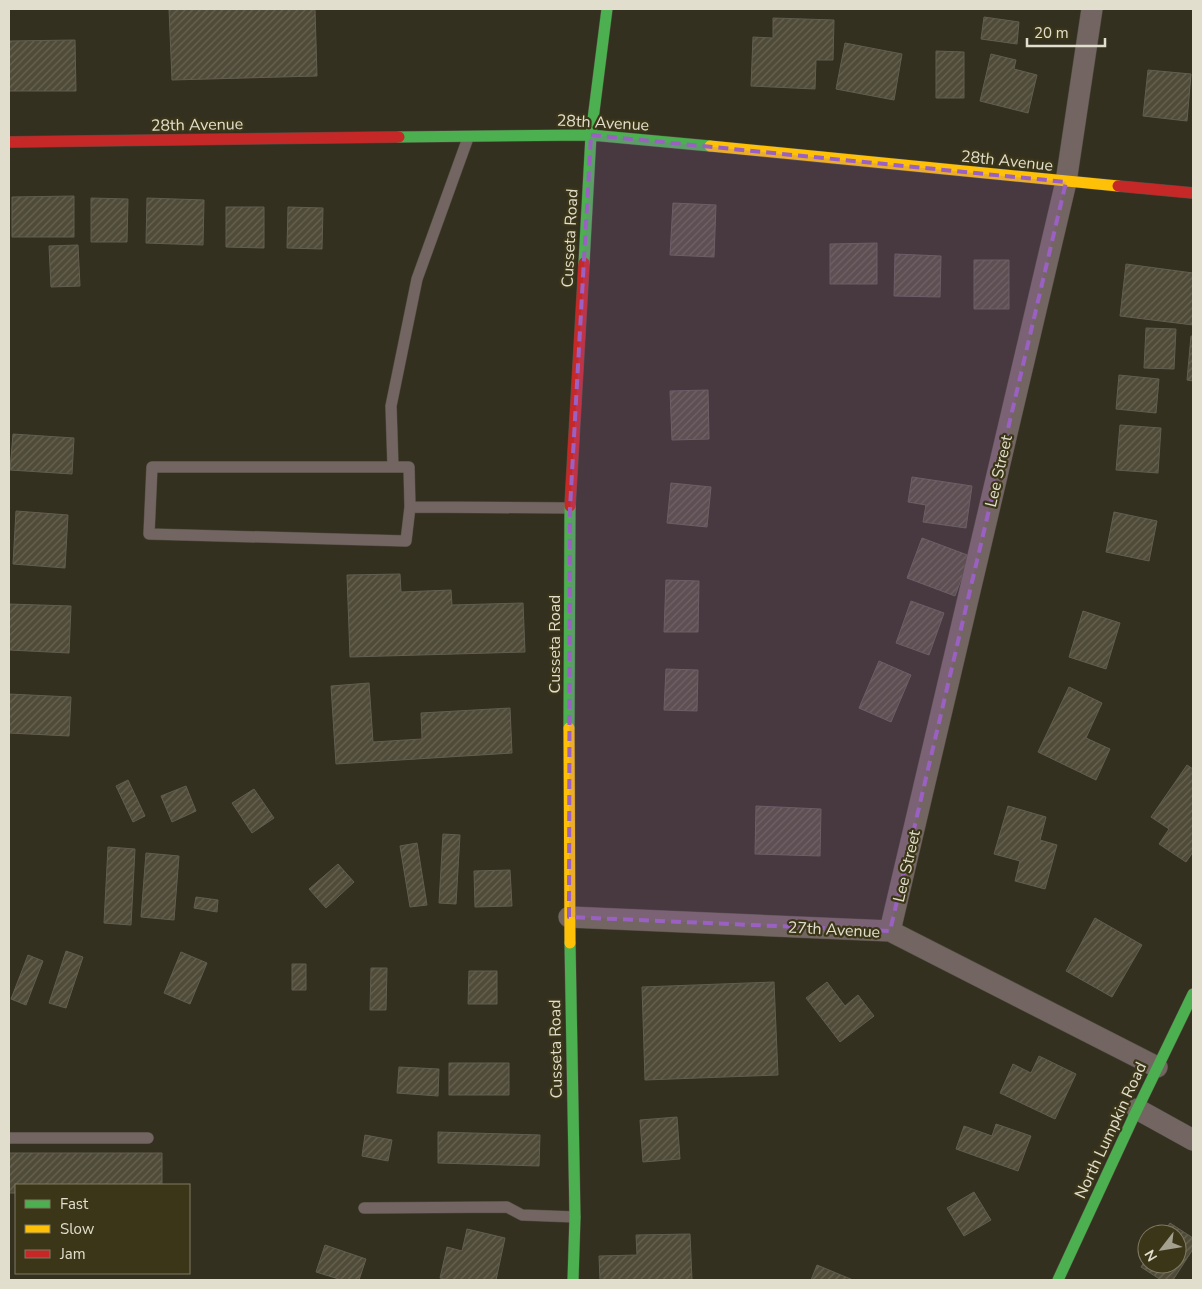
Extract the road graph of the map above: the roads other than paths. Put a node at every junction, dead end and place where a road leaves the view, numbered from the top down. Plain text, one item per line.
1 (607, 9) edge
2 (1092, 9) edge
3 (591, 135) junction
4 (468, 136) junction
5 (9, 142) edge
6 (1066, 182) junction
7 (1193, 193) edge
8 (393, 467) junction
9 (410, 507) junction
10 (570, 508) junction
11 (569, 917) junction
12 (890, 931) junction
13 (1193, 994) edge
14 (1158, 1066) junction
15 (1137, 1109) junction
16 (9, 1138) edge
17 (148, 1138) dead end
18 (1193, 1140) edge
19 (364, 1208) dead end
20 (575, 1217) junction
21 (574, 1280) edge
22 (1058, 1280) edge

1 - 3 street, Cusseta Road
2 - 6 street, Lee Street
3 - 4 street, 28th Avenue
3 - 6 street, 28th Avenue
3 - 10 street, Cusseta Road
4 - 5 street, 28th Avenue
4 - 8 lane
6 - 7 street, 28th Avenue
6 - 12 street, Lee Street
8 - 9 lane
8 - 9 lane
9 - 10 lane
10 - 11 street, Cusseta Road
11 - 12 street, 27th Avenue
11 - 20 street, Cusseta Road
12 - 14 street, 27th Avenue
13 - 14 street, North Lumpkin Road
14 - 15 street, North Lumpkin Road
15 - 18 street
15 - 22 street, North Lumpkin Road
16 - 17 lane
19 - 20 lane
20 - 21 street, Cusseta Road

